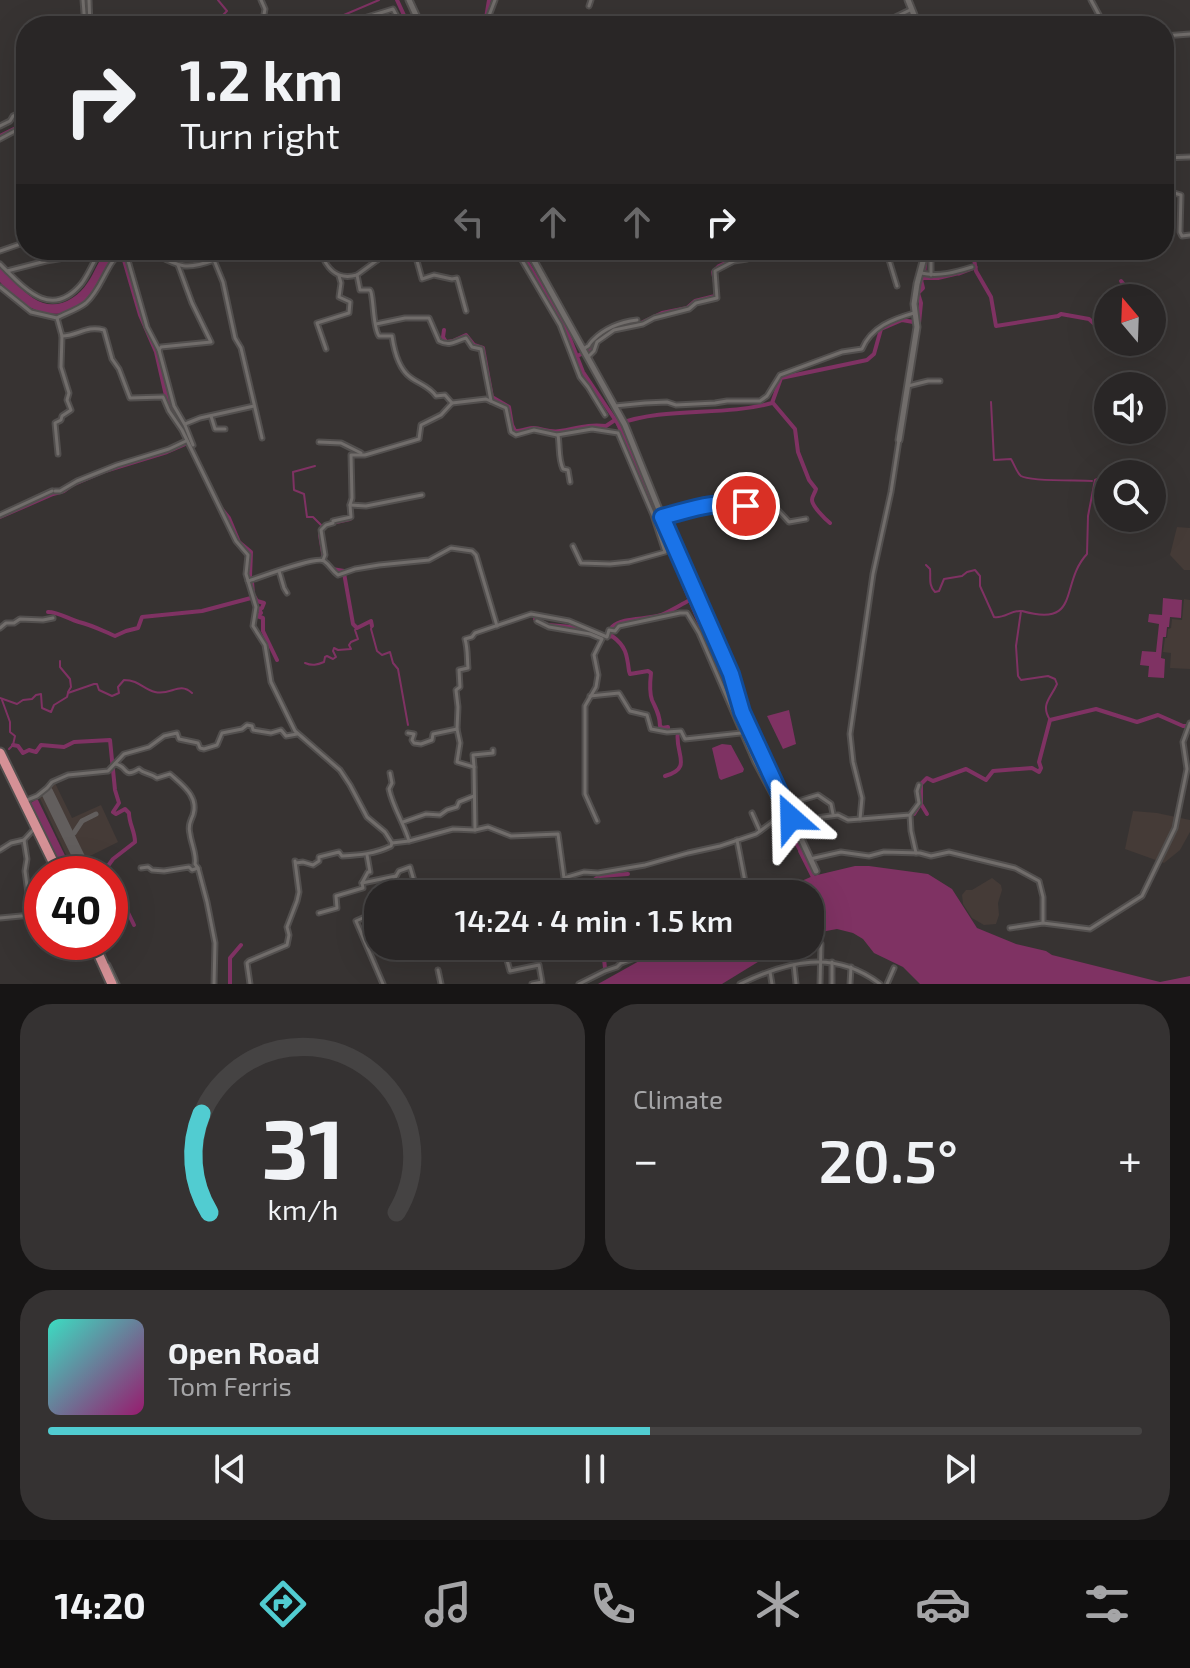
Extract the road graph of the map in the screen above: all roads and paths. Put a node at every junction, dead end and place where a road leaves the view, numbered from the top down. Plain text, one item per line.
1 (591, 0) edge
2 (908, 0) edge
3 (589, 6) dead end
4 (913, 9) junction
5 (370, 16) edge
6 (397, 16) edge
7 (898, 16) edge
8 (914, 16) edge
9 (16, 115) edge
10 (0, 126) edge
11 (1174, 193) edge
12 (1190, 235) edge
13 (52, 260) edge
14 (93, 260) edge
15 (113, 260) edge
16 (127, 260) edge
17 (168, 260) edge
18 (214, 260) joint
19 (324, 260) edge
20 (377, 260) edge
21 (417, 260) edge
22 (522, 260) edge
23 (533, 260) edge
24 (740, 260) edge
25 (889, 260) edge
26 (924, 260) edge
27 (931, 260) edge
28 (0, 264) edge
29 (178, 265) junction
30 (972, 267) dead end
31 (7, 271) junction
32 (921, 273) junction
33 (357, 275) junction
34 (931, 275) junction
35 (339, 276) junction
36 (897, 286) dead end
37 (0, 287) edge
38 (466, 311) dead end
39 (916, 316) junction
40 (57, 318) junction
41 (637, 320) dead end
42 (376, 324) junction
43 (62, 336) junction
44 (326, 349) dead end
45 (583, 349) junction
46 (159, 350) junction
47 (588, 357) junction
48 (940, 381) dead end
49 (908, 386) junction
50 (491, 401) junction
51 (452, 403) junction
52 (254, 406) junction
53 (615, 406) junction
54 (605, 415) dead end
55 (211, 416) junction
56 (185, 424) junction
57 (624, 424) junction
58 (225, 429) dead end
59 (615, 432) junction
60 (558, 435) junction
61 (262, 438) dead end
62 (899, 440) joint
63 (186, 441) junction
64 (319, 442) dead end
65 (191, 447) junction
66 (58, 454) dead end
67 (364, 455) junction
68 (570, 482) dead end
69 (422, 495) dead end
70 (653, 497) junction
71 (646, 499) junction
72 (350, 505) junction
73 (0, 515) edge
74 (662, 517) junction
75 (806, 519) dead end
76 (573, 546) dead end
77 (324, 559) junction
78 (279, 571) junction
79 (248, 581) junction
80 (287, 593) dead end
81 (53, 618) dead end
82 (537, 621) dead end
83 (497, 626) junction
84 (0, 628) edge
85 (709, 630) junction
86 (700, 633) junction
87 (590, 696) junction
88 (1190, 723) edge
89 (457, 729) junction
90 (742, 732) junction
91 (408, 733) dead end
92 (298, 734) junction
93 (493, 750) dead end
94 (0, 753) edge
95 (115, 764) junction
96 (474, 767) junction
97 (390, 773) dead end
98 (919, 785) dead end
99 (474, 796) junction
100 (26, 801) junction
101 (785, 805) junction
102 (752, 813) dead end
103 (833, 815) junction
104 (910, 815) junction
105 (790, 816) junction
106 (779, 818) junction
107 (860, 819) junction
108 (597, 821) dead end
109 (403, 822) junction
110 (36, 828) junction
111 (475, 830) junction
112 (760, 831) junction
113 (24, 840) junction
114 (737, 840) junction
115 (409, 841) junction
116 (392, 843) junction
117 (0, 850) edge
118 (916, 853) junction
119 (367, 854) junction
120 (27, 856) edge
121 (50, 856) edge
122 (810, 859) junction
123 (141, 868) dead end
124 (198, 868) junction
125 (816, 871) dead end
126 (396, 876) junction
127 (394, 880) edge
128 (414, 880) edge
129 (745, 880) edge
130 (362, 883) junction
131 (319, 913) dead end
132 (24, 916) edge
133 (0, 918) edge
134 (364, 918) edge
135 (1043, 923) junction
136 (1010, 928) dead end
137 (364, 940) edge
138 (101, 960) edge
139 (103, 960) edge
140 (373, 960) edge
141 (507, 960) edge
142 (629, 960) edge
143 (821, 961) junction
144 (623, 962) joint
145 (832, 962) junction
146 (794, 965) junction
147 (851, 967) junction
148 (894, 968) dead end
149 (438, 970) dead end
150 (770, 972) junction
151 (103, 973) dead end
152 (112, 984) edge
153 (214, 984) edge
154 (250, 984) edge
155 (383, 984) edge
156 (441, 984) edge
157 (532, 984) edge
158 (579, 984) edge
159 (740, 984) edge
160 (772, 984) edge
161 (796, 984) edge
162 (820, 984) edge
163 (832, 984) edge
164 (850, 984) edge
165 (880, 984) edge
166 (887, 984) edge

1 - 3 street
2 - 4 street
4 - 7 street
4 - 8 street
5 - 6 street
9 - 10 street
11 - 12 street
13 - 31 street
14 - 31 street
15 - 40 street
16 - 46 street
17 - 29 street
18 - 29 street
18 - 52 street
19 - 35 street
20 - 33 street
21 - 38 street
22 - 54 street
23 - 45 street
24 - 47 street
25 - 36 street
26 - 32 street
27 - 34 street
28 - 31 street
29 - 46 street
30 - 34 street
32 - 34 street
32 - 39 street
33 - 35 street
33 - 42 street
35 - 44 street
37 - 40 street
39 - 49 street
39 - 53 street
40 - 43 street
41 - 45 street
42 - 50 street
42 - 51 street
43 - 63 street
43 - 66 street
45 - 47 street
46 - 56 street
47 - 53 street
48 - 49 street
49 - 62 street
50 - 51 street
50 - 60 street
51 - 67 street
52 - 55 street
52 - 61 street
53 - 57 street
55 - 56 street
55 - 58 street
56 - 65 street
57 - 59 street
57 - 70 street
59 - 60 street
59 - 71 street
60 - 68 street
62 - 107 street
63 - 65 street
63 - 73 street
64 - 67 street
65 - 79 street
67 - 72 street
69 - 72 street
70 - 71 street
70 - 74 street
71 - 76 street
72 - 77 street
74 - 75 street
74 - 85 street
77 - 78 street
77 - 83 street
78 - 79 street
78 - 80 street
79 - 92 street
81 - 84 street
82 - 87 street
83 - 86 street
83 - 89 street
85 - 86 street
85 - 101 street
86 - 90 street
87 - 90 street
87 - 108 street
88 - 135 street
89 - 91 street
89 - 96 street
90 - 106 street
92 - 95 street
92 - 116 street
93 - 96 street
94 - 100 highway
95 - 100 street
95 - 124 street
96 - 99 street
97 - 109 street
98 - 104 street
99 - 109 street
99 - 111 street
100 - 110 highway
101 - 103 street
101 - 105 street
102 - 112 street
103 - 105 street
103 - 107 street
104 - 107 street
104 - 118 street
105 - 106 street
105 - 122 street
106 - 112 street
109 - 115 street
110 - 113 street
110 - 121 highway
111 - 114 street
111 - 115 street
112 - 114 street
113 - 117 street
113 - 120 street
114 - 129 street
115 - 116 street
116 - 119 street
118 - 122 street
118 - 135 street
119 - 130 street
119 - 154 street
122 - 125 street
123 - 124 street
124 - 153 street
126 - 127 street
126 - 128 street
126 - 130 street
130 - 131 street
132 - 133 street
134 - 137 street
135 - 136 street
138 - 152 highway
139 - 152 street
140 - 155 street
141 - 157 street
142 - 144 street
143 - 145 street
143 - 146 street
143 - 162 street
144 - 158 street
145 - 147 street
145 - 163 street
146 - 150 street
146 - 161 street
147 - 164 street
147 - 165 street
148 - 166 street
149 - 156 street
150 - 159 street
150 - 160 street
151 - 152 street

